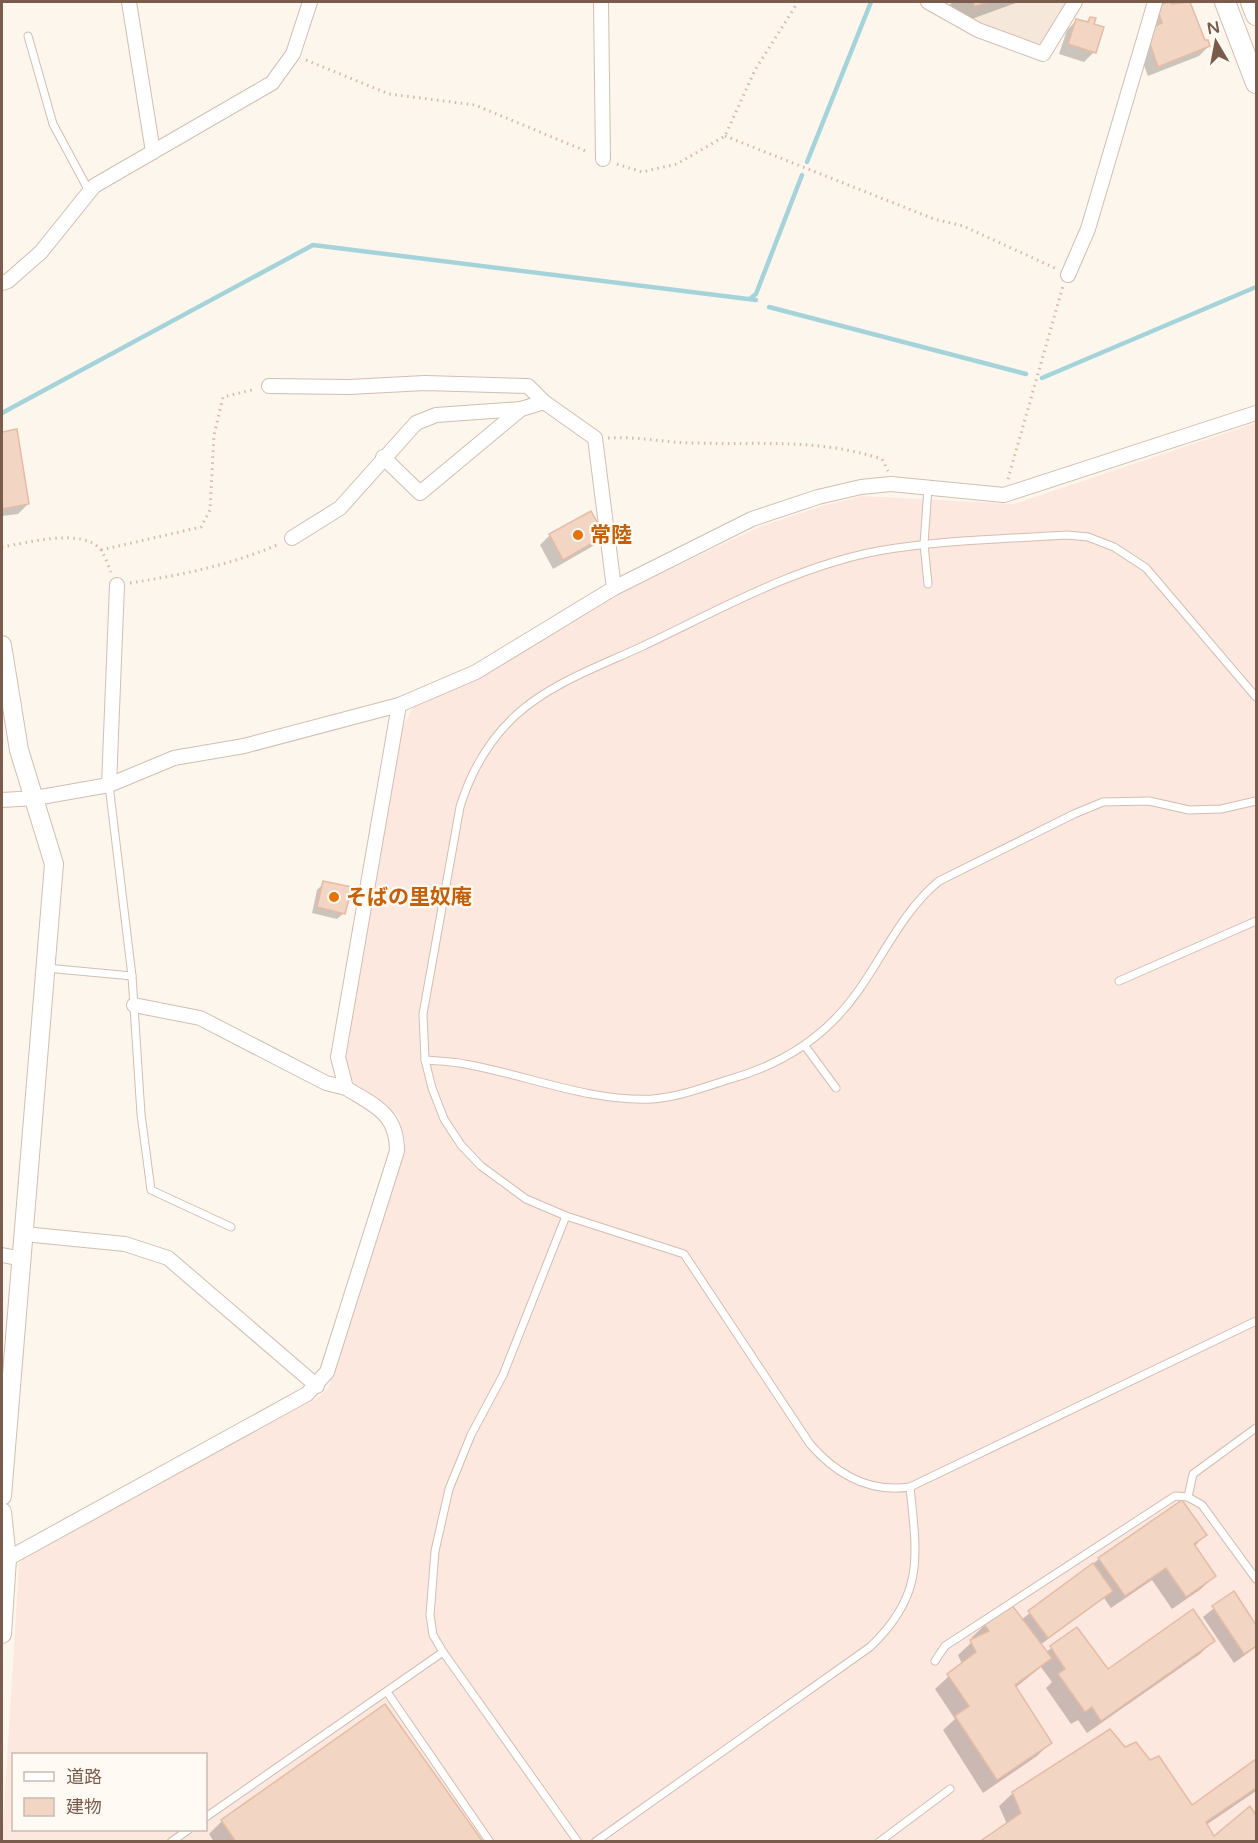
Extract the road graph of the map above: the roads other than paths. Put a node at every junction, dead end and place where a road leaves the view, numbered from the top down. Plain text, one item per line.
1 (129, 2) edge
2 (310, 2) edge
3 (601, 2) edge
4 (928, 2) edge
5 (1075, 2) edge
6 (1155, 2) edge
7 (1225, 2) edge
8 (1251, 2) edge
9 (1257, 15) edge
10 (28, 36) dead end
11 (1257, 82) edge
12 (153, 152) junction
13 (603, 159) road end
14 (89, 190) junction
15 (1068, 274) road end
16 (2, 283) edge
17 (269, 386) road end
18 (544, 402) junction
19 (521, 409) junction
20 (1257, 413) edge
21 (383, 457) junction
22 (928, 488) junction
23 (292, 538) road end
24 (924, 544) junction
25 (928, 584) dead end
26 (117, 585) road end
27 (614, 588) junction
28 (2, 645) edge
29 (1257, 697) edge
30 (399, 705) junction
31 (109, 785) junction
32 (35, 798) junction
33 (2, 800) edge
34 (1257, 801) edge
35 (1257, 921) edge
36 (46, 968) junction
37 (132, 976) junction
38 (1119, 981) dead end
39 (134, 1005) junction
40 (805, 1046) junction
41 (425, 1060) junction
42 (346, 1088) junction
43 (836, 1088) dead end
44 (566, 1216) junction
45 (231, 1227) dead end
46 (24, 1234) junction
47 (2, 1255) edge
48 (22, 1259) junction
49 (1257, 1321) edge
50 (317, 1386) junction
51 (1257, 1428) edge
52 (910, 1487) junction
53 (2, 1496) edge
54 (1188, 1497) junction
55 (2, 1512) edge
56 (4, 1558) edge
57 (1257, 1579) edge
58 (2, 1634) edge
59 (443, 1652) junction
60 (935, 1661) dead end
61 (387, 1692) junction
62 (950, 1789) dead end
63 (207, 1817) edge
64 (187, 1831) edge
65 (171, 1842) edge
66 (490, 1842) edge
67 (578, 1842) edge
68 (595, 1842) edge
69 (879, 1842) edge

1 - 12 street
2 - 12 street
3 - 13 street
4 - 5 street
6 - 15 street
7 - 11 main road
8 - 9 main road
10 - 14 lane
12 - 14 street
14 - 16 street
17 - 18 street
18 - 19 street
18 - 27 street
19 - 21 street
19 - 21 street
20 - 22 street
21 - 23 street
22 - 24 lane
22 - 27 street
24 - 25 lane
24 - 29 lane
24 - 41 lane
26 - 31 street
27 - 30 street
28 - 32 street
30 - 31 street
30 - 42 street
31 - 32 street
31 - 37 lane
32 - 33 street
32 - 36 street
34 - 40 lane
35 - 38 lane
36 - 37 lane
36 - 46 street
37 - 39 lane
39 - 42 street
39 - 45 lane
40 - 41 lane
40 - 43 lane
41 - 44 lane
42 - 50 street
44 - 52 lane
44 - 59 lane
46 - 48 street
46 - 50 street
47 - 48 street
48 - 53 street
49 - 52 lane
50 - 56 street
51 - 54 lane
52 - 68 lane
54 - 57 lane
54 - 60 lane
55 - 56 street
56 - 58 street
59 - 61 lane
59 - 67 lane
61 - 63 lane
61 - 66 lane
62 - 69 lane
64 - 65 lane

